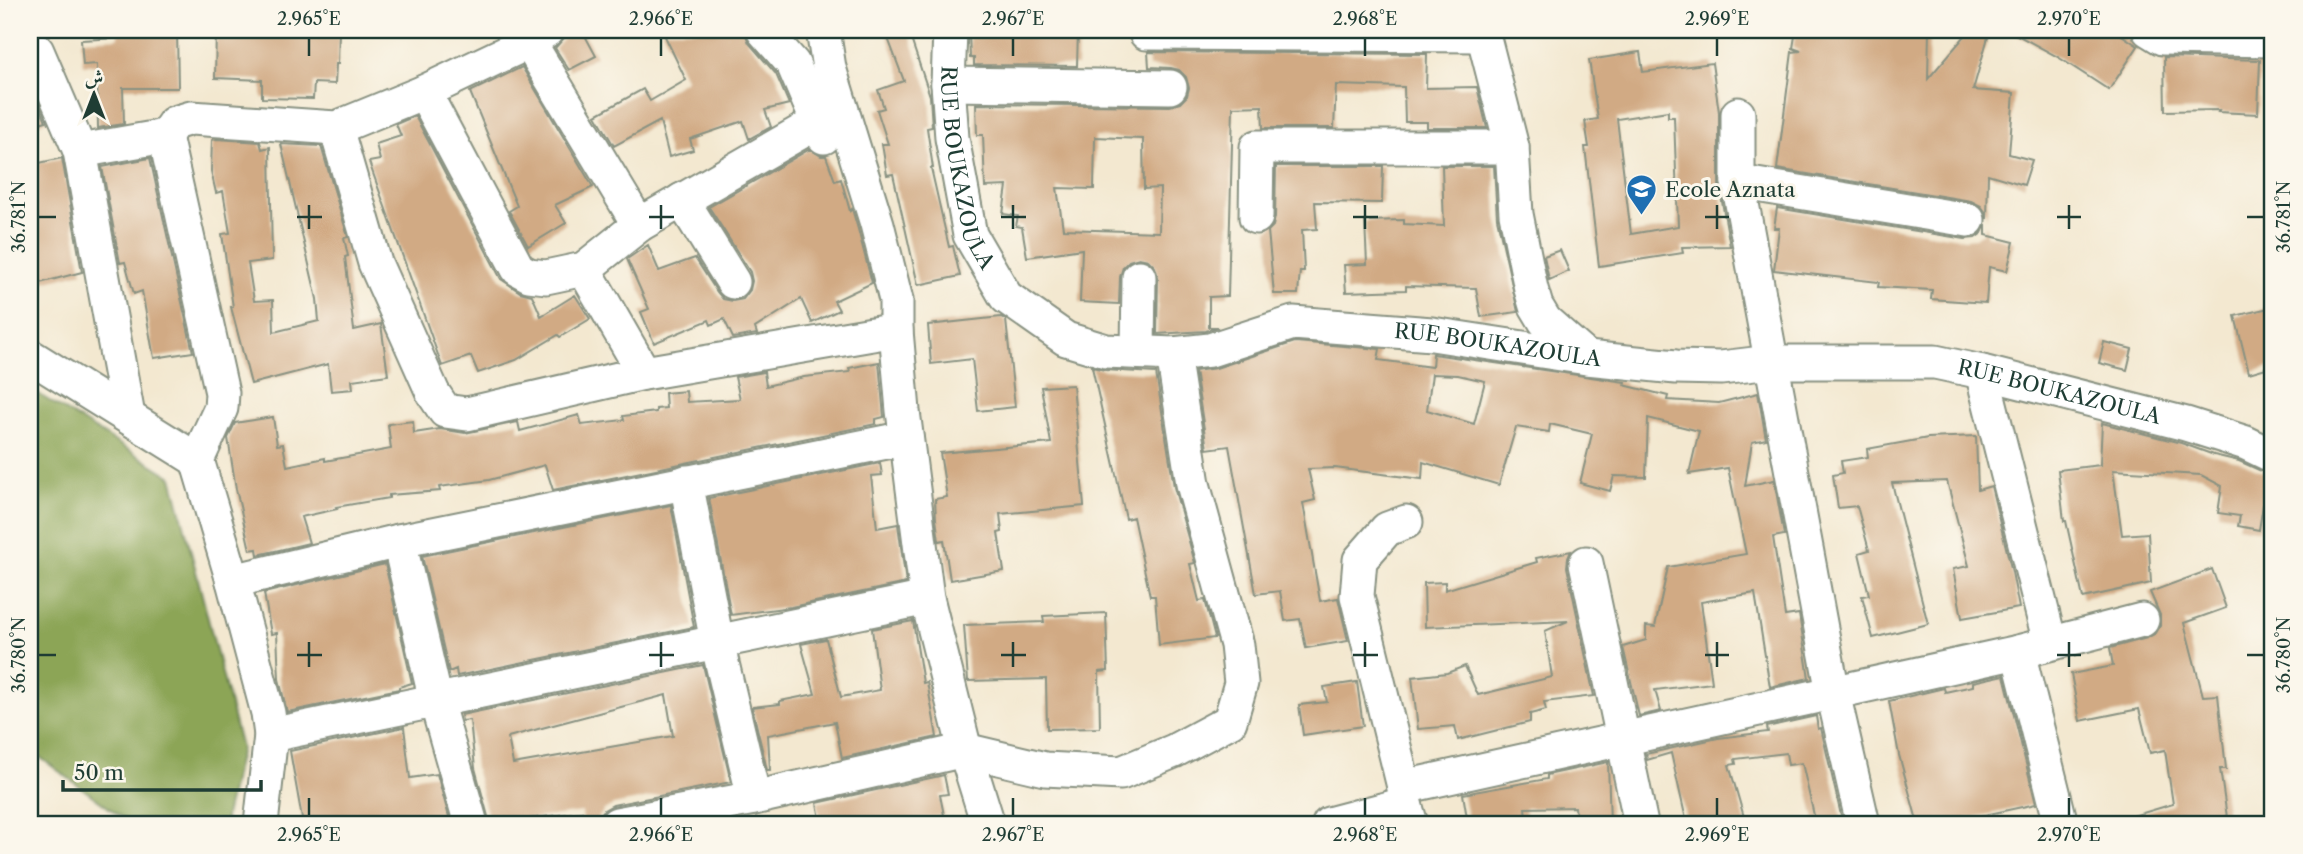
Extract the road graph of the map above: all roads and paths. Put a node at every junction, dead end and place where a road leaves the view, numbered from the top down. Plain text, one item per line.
1 (763, 30) edge
2 (822, 30) edge
3 (950, 30) edge
4 (2149, 30) edge
5 (1482, 32) edge
6 (1146, 33) dead end
7 (538, 36) edge
8 (2273, 40) edge
9 (30, 44) edge
10 (948, 84) junction
11 (1170, 87) dead end
12 (424, 92) junction
13 (1738, 114) dead end
14 (336, 128) junction
15 (165, 136) junction
16 (1512, 147) junction
17 (80, 150) junction
18 (1738, 182) junction
19 (682, 200) junction
20 (1256, 217) dead end
21 (1968, 220) dead end
22 (639, 225) junction
23 (584, 269) junction
24 (1139, 277) dead end
25 (733, 282) dead end
26 (896, 330) junction
27 (1138, 352) junction
28 (1173, 354) junction
29 (30, 356) edge
30 (1587, 358) junction
31 (1771, 362) junction
32 (1982, 372) junction
33 (644, 373) junction
34 (128, 416) junction
35 (906, 438) junction
36 (2273, 456) edge
37 (197, 460) junction
38 (686, 482) junction
39 (1406, 523) dead end
40 (399, 541) junction
41 (1586, 563) dead end
42 (233, 581) junction
43 (927, 598) junction
44 (2142, 620) dead end
45 (717, 642) junction
46 (2050, 643) junction
47 (2018, 652) junction
48 (1833, 693) junction
49 (436, 701) junction
50 (271, 735) junction
51 (1623, 739) junction
52 (965, 750) junction
53 (754, 798) junction
54 (1407, 805) edge
55 (261, 824) edge
56 (471, 824) edge
57 (617, 824) edge
58 (988, 824) edge
59 (1329, 824) edge
60 (1641, 824) edge
61 (1863, 824) edge
62 (2061, 824) edge

1 - 19 street
2 - 26 street
3 - 10 street, RUE BOUKAZOULA
4 - 8 street
5 - 6 street
5 - 16 street
7 - 12 street
7 - 22 street
9 - 17 street
10 - 11 street
10 - 27 street, RUE BOUKAZOULA
12 - 14 street
12 - 23 street
13 - 18 street
14 - 15 street
14 - 33 street
15 - 17 street
15 - 37 street
16 - 20 street
16 - 30 street
17 - 34 street
18 - 21 street
18 - 31 street
19 - 22 street
19 - 25 street
22 - 23 street
23 - 33 street
24 - 27 street
26 - 33 street
26 - 35 street
27 - 28 street, RUE BOUKAZOULA
28 - 30 street, RUE BOUKAZOULA
28 - 52 street
29 - 34 street
30 - 31 street, RUE BOUKAZOULA
31 - 32 street, RUE BOUKAZOULA
31 - 48 street
32 - 36 street, RUE BOUKAZOULA
32 - 46 street
34 - 37 street
35 - 38 street
35 - 43 street
37 - 42 street
38 - 40 street
38 - 45 street
39 - 54 street
40 - 42 street
40 - 49 street
41 - 51 street
42 - 50 street
43 - 45 street
43 - 52 street
44 - 46 street
45 - 49 street
45 - 53 street
46 - 47 street
47 - 48 street
47 - 62 street
48 - 51 street
48 - 61 street
49 - 50 street
49 - 56 street
50 - 55 street
51 - 54 street
51 - 60 street
52 - 53 street
52 - 58 street
53 - 57 street
54 - 59 street

